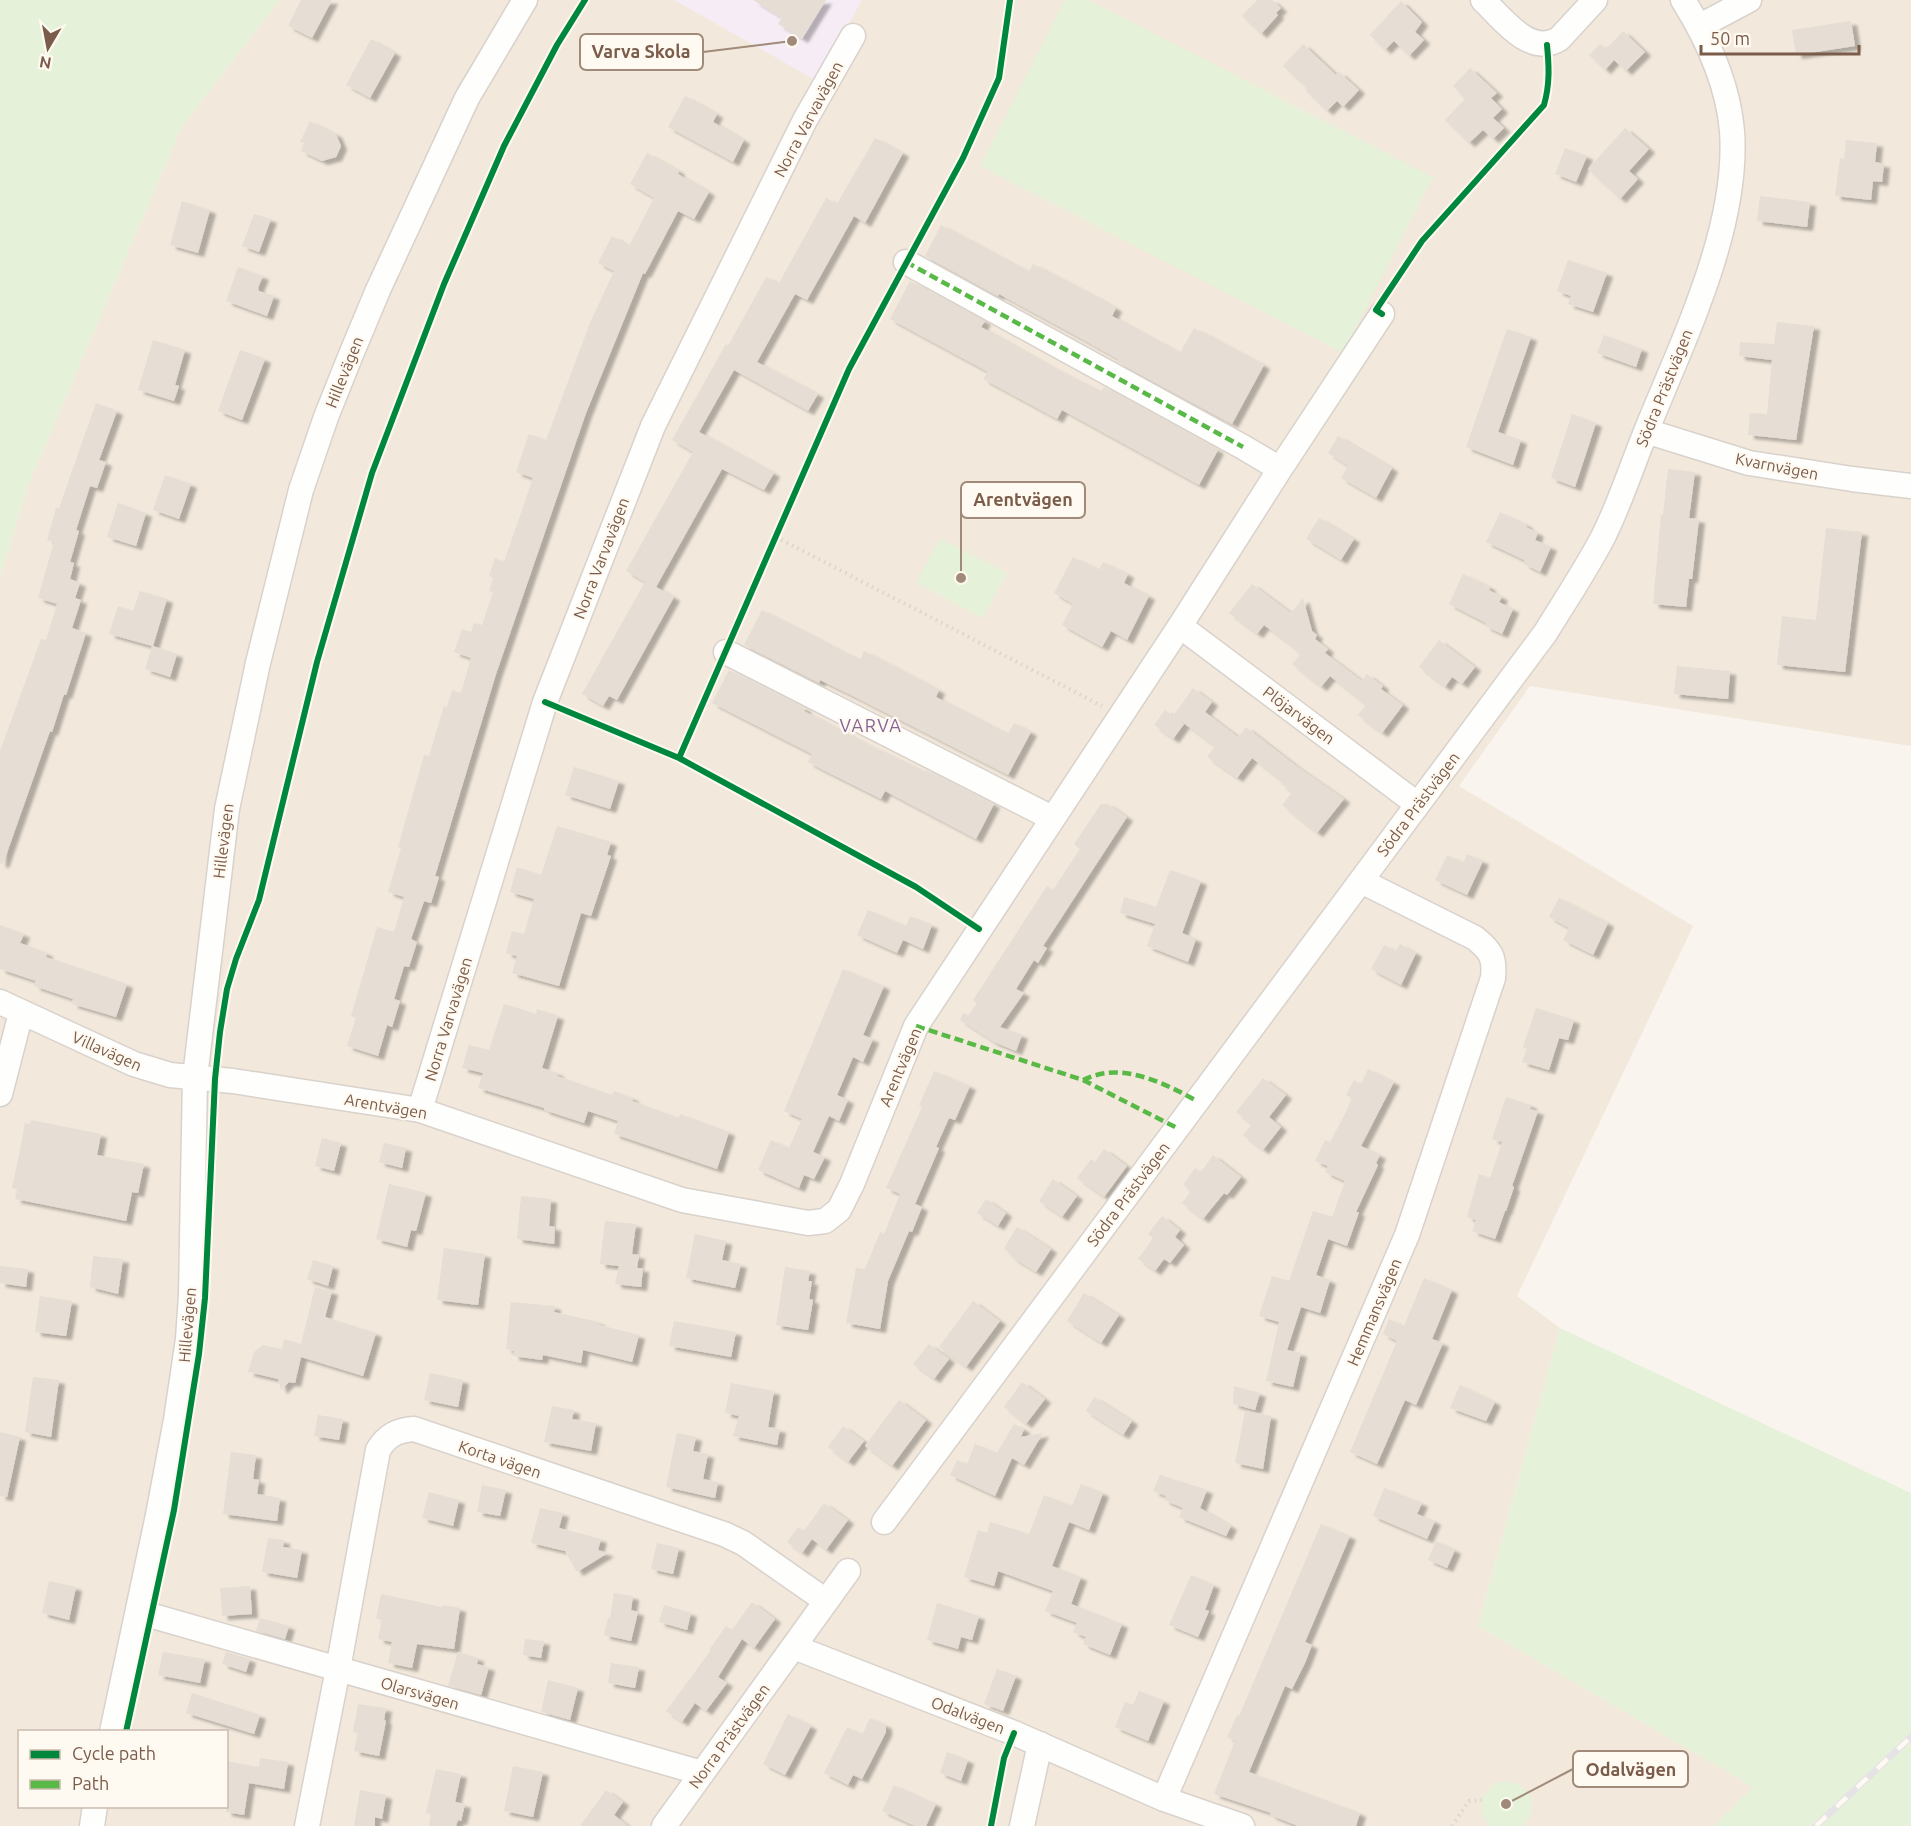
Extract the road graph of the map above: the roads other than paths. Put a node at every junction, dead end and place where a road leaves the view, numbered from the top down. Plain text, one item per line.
1 (525, 0) edge
2 (1483, 0) edge
3 (1596, 0) edge
4 (1683, 0) edge
5 (1749, 0) edge
6 (1700, 27) junction
7 (853, 36) dead end
8 (906, 262) dead end
9 (1382, 314) dead end
10 (1646, 431) junction
11 (1280, 469) junction
12 (1911, 486) edge
13 (1180, 626) junction
14 (726, 652) dead end
15 (1417, 804) junction
16 (1052, 818) junction
17 (1361, 881) junction
18 (11, 1007) edge
19 (195, 1077) junction
20 (0, 1094) edge
21 (420, 1110) junction
22 (884, 1522) dead end
23 (848, 1571) dead end
24 (826, 1601) junction
25 (139, 1612) junction
26 (794, 1647) junction
27 (338, 1670) junction
28 (112, 1730) edge
29 (1040, 1744) junction
30 (702, 1773) junction
31 (1164, 1799) junction
32 (96, 1808) edge
33 (92, 1826) edge
34 (307, 1826) edge
35 (664, 1826) edge
36 (1022, 1826) edge
37 (1242, 1826) edge

1 - 19 street, Hillevägen
2 - 3 street
4 - 6 street, Södra Prästvägen
5 - 6 street
6 - 10 street, Södra Prästvägen
7 - 21 street, Norra Varvavägen
8 - 11 street
9 - 11 street, Arentvägen
10 - 12 street, Kvarnvägen
10 - 15 street, Södra Prästvägen
11 - 13 street, Arentvägen
13 - 15 street, Plöjarvägen
13 - 16 street, Arentvägen
14 - 16 street
15 - 17 street, Södra Prästvägen
16 - 21 street, Arentvägen
17 - 22 street, Södra Prästvägen
17 - 31 street, Hemmansvägen
18 - 19 street, Villavägen
18 - 20 street, Villavägen
19 - 21 street, Arentvägen
19 - 25 street, Hillevägen
23 - 24 street
24 - 26 street
24 - 27 street, Korta vägen
25 - 27 street, Olarsvägen
25 - 28 street, Hillevägen
26 - 29 street, Odalvägen
26 - 30 street, Norra Prästvägen
27 - 30 street, Olarsvägen
27 - 34 street, Korta vägen
29 - 31 street, Odalvägen
29 - 36 street
30 - 35 street, Norra Prästvägen
31 - 37 street, Odalvägen
32 - 33 street

